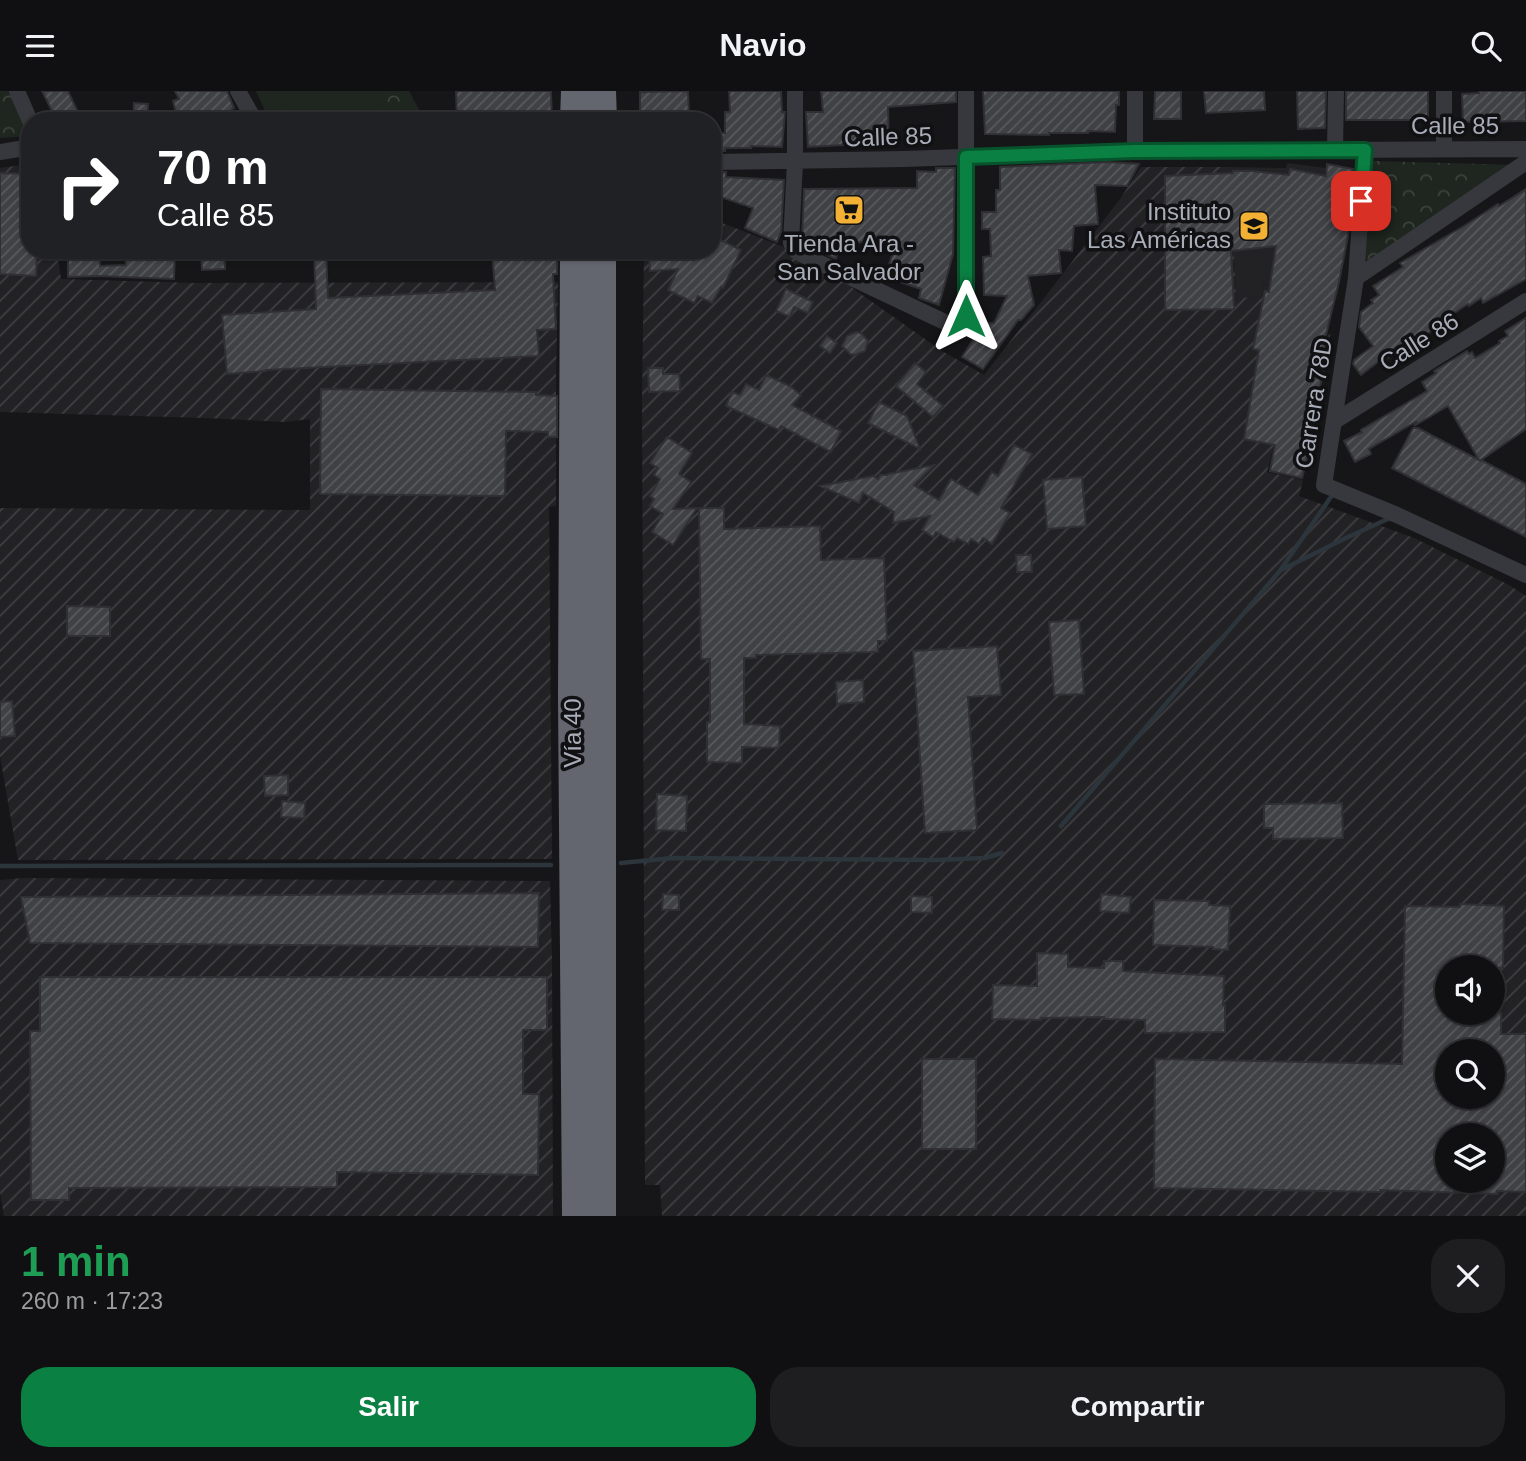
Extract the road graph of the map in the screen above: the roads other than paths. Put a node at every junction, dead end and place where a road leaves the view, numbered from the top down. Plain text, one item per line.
1 (17, 91) edge
2 (238, 91) edge
3 (576, 91) edge
4 (601, 91) edge
5 (795, 91) edge
6 (966, 91) edge
7 (1135, 91) edge
8 (1335, 91) edge
9 (1444, 91) edge
10 (26, 112) edge
11 (250, 112) edge
12 (575, 112) edge
13 (602, 112) edge
14 (21, 148) edge
15 (1444, 149) junction
16 (1526, 149) edge
17 (1335, 150) junction
18 (1365, 150) junction
19 (1135, 151) junction
20 (0, 152) edge
21 (966, 157) junction
22 (721, 162) edge
23 (795, 162) junction
24 (1526, 162) edge
25 (575, 259) edge
26 (601, 259) edge
27 (1356, 278) junction
28 (1526, 302) edge
29 (1335, 421) junction
30 (1526, 575) edge
31 (577, 1216) edge
32 (601, 1216) edge

1 - 10 street
2 - 11 street
3 - 12 highway
4 - 13 highway
5 - 23 street
6 - 21 street
7 - 19 street
8 - 17 street
9 - 15 street
14 - 20 street
15 - 16 street, Calle 85
15 - 18 street, Calle 85
17 - 18 street, Calle 85
17 - 19 street, Calle 85
18 - 27 street, Carrera 78D
19 - 21 street, Calle 85
21 - 23 street, Calle 85
21 - 23 street
22 - 23 street, Calle 85
24 - 27 street
25 - 31 highway, Vía 40
26 - 32 highway, Vía 40
27 - 29 street, Carrera 78D
28 - 29 street, Calle 86
29 - 30 street, Carrera 78D

